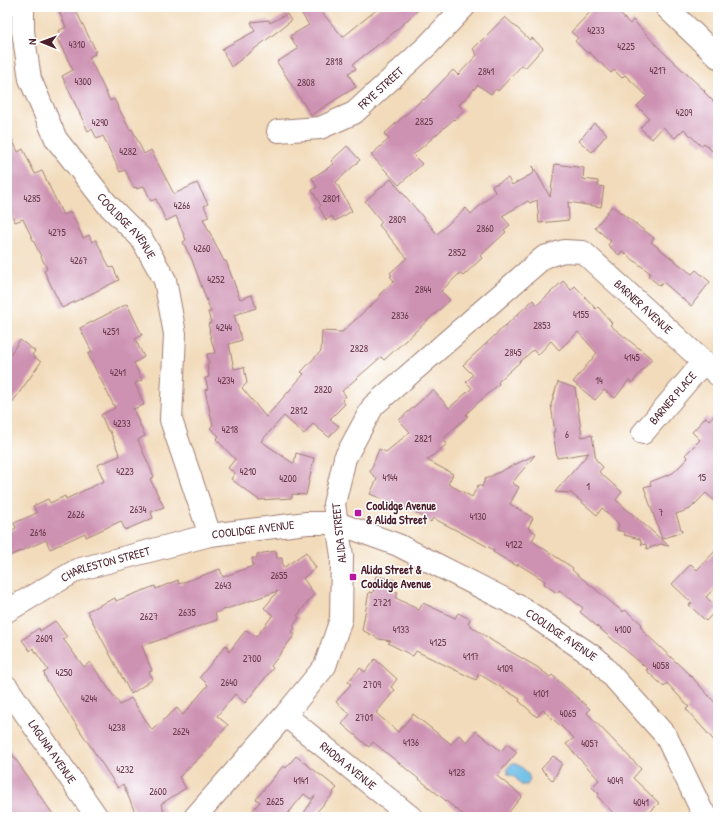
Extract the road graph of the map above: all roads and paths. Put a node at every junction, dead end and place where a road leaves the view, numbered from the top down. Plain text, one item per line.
1 (23, 7) edge
2 (464, 7) edge
3 (666, 7) edge
4 (718, 57) edge
5 (278, 131) dead end
6 (564, 252) joint
7 (711, 369) edge
8 (643, 433) dead end
9 (337, 524) junction
10 (210, 535) junction
11 (7, 611) edge
12 (7, 687) edge
13 (285, 715) junction
14 (97, 817) edge
15 (195, 817) edge
16 (411, 817) edge
17 (708, 817) edge

1 - 10 street, COOLIDGE AVENUE
2 - 5 street, FRYE STREET
3 - 4 street
6 - 7 street, BARNER AVENUE
6 - 9 street, ALIDA STREET
7 - 8 street, BARNER PLACE
9 - 10 street, COOLIDGE AVENUE
9 - 13 street, ALIDA STREET
9 - 17 street, COOLIDGE AVENUE
10 - 11 street, CHARLESTON STREET
12 - 14 street, LAGUNA AVENUE
13 - 15 street, ALIDA STREET
13 - 16 street, RHODA AVENUE

